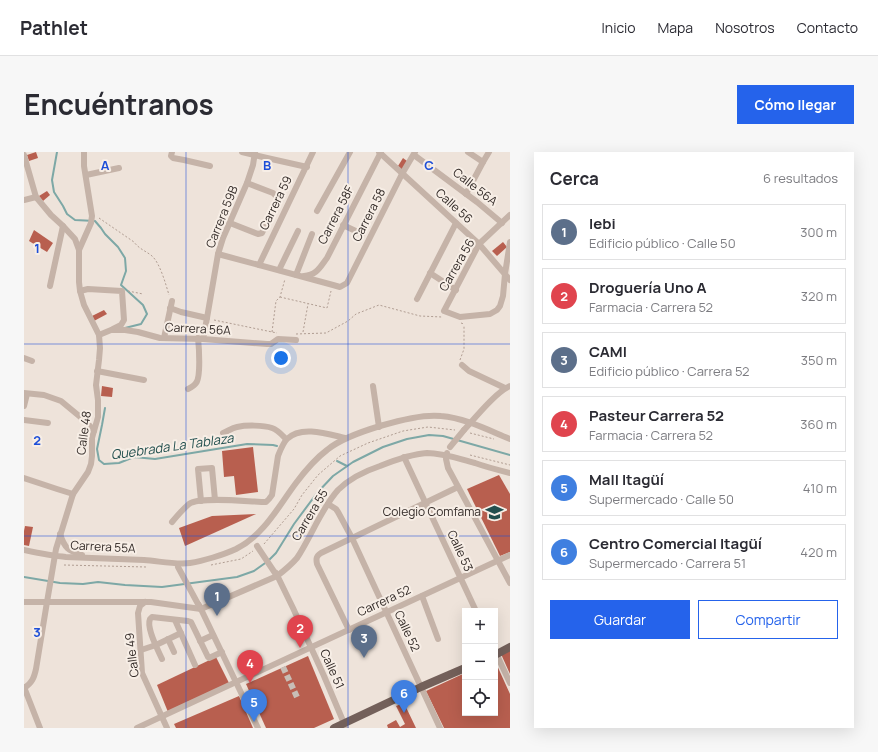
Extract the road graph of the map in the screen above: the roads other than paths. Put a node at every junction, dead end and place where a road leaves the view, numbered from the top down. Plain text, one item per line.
1 (84, 152) edge
2 (172, 152) edge
3 (242, 152) edge
4 (313, 152) edge
5 (350, 152) edge
6 (380, 152) edge
7 (468, 152) edge
8 (489, 152) edge
9 (415, 153) edge
10 (255, 154) edge
11 (24, 155) edge
12 (483, 162) junction
13 (25, 163) edge
14 (210, 166) dead end
15 (307, 167) junction
16 (119, 168) dead end
17 (402, 174) junction
18 (86, 175) junction
19 (248, 183) junction
20 (466, 194) junction
21 (36, 195) junction
22 (24, 200) edge
23 (317, 211) dead end
24 (510, 215) edge
25 (230, 223) junction
26 (456, 223) junction
27 (502, 223) junction
28 (343, 225) junction
29 (63, 226) junction
30 (298, 231) dead end
31 (312, 234) dead end
32 (362, 234) dead end
33 (510, 242) edge
34 (480, 244) junction
35 (79, 250) junction
36 (218, 254) junction
37 (259, 265) junction
38 (279, 270) junction
39 (430, 273) junction
40 (505, 274) junction
41 (298, 276) junction
42 (510, 280) edge
43 (50, 286) dead end
44 (456, 290) junction
45 (80, 291) junction
46 (417, 299) dead end
47 (207, 318) junction
48 (109, 331) junction
49 (99, 335) junction
50 (164, 338) junction
51 (201, 339) junction
52 (296, 340) dead end
53 (99, 342) junction
54 (24, 358) edge
55 (32, 361) dead end
56 (462, 365) road end
57 (97, 371) junction
58 (144, 380) dead end
59 (373, 386) dead end
60 (508, 387) edge
61 (188, 389) dead end
62 (25, 393) edge
63 (24, 406) edge
64 (24, 420) edge
65 (48, 423) dead end
66 (470, 423) junction
67 (379, 427) junction
68 (94, 431) junction
69 (223, 433) dead end
70 (345, 438) junction
71 (510, 438) edge
72 (286, 439) junction
73 (446, 455) junction
74 (404, 457) junction
75 (509, 474) edge
76 (24, 478) edge
77 (458, 487) junction
78 (73, 494) junction
79 (215, 500) junction
80 (201, 501) junction
81 (425, 502) junction
82 (328, 504) junction
83 (172, 522) dead end
84 (60, 534) junction
85 (352, 538) junction
86 (252, 540) junction
87 (24, 550) edge
88 (55, 555) junction
89 (510, 555) edge
90 (87, 557) junction
91 (498, 560) junction
92 (178, 565) junction
93 (276, 574) junction
94 (461, 578) junction
95 (510, 583) edge
96 (422, 596) junction
97 (24, 602) edge
98 (47, 602) junction
99 (145, 602) junction
100 (199, 606) junction
101 (475, 608) edge
102 (387, 612) junction
103 (175, 620) junction
104 (350, 630) junction
105 (181, 633) junction
106 (213, 634) junction
107 (168, 639) junction
108 (438, 639) dead end
109 (200, 641) junction
110 (156, 645) junction
111 (510, 647) edge
112 (311, 648) junction
113 (141, 650) junction
114 (174, 652) dead end
115 (222, 652) junction
116 (498, 652) edge
117 (162, 659) dead end
118 (498, 659) edge
119 (196, 665) dead end
120 (462, 669) edge
121 (236, 682) junction
122 (510, 683) edge
123 (24, 687) edge
124 (421, 687) junction
125 (162, 717) junction
126 (345, 726) edge
127 (40, 728) edge
128 (137, 728) edge
129 (166, 728) edge
130 (258, 728) edge
131 (334, 728) edge
132 (440, 728) edge

1 - 18 street
2 - 14 street
3 - 10 street
4 - 15 street, Carrera 59
5 - 23 street
6 - 17 street, Calle 56
6 - 28 street, Carrera 58F
7 - 12 street
8 - 12 street
9 - 17 street, Carrera 58
9 - 20 street, Calle 56A
10 - 15 street
10 - 19 street, Carrera 59B
11 - 13 street
12 - 20 street
13 - 21 street
15 - 37 street, Carrera 59
16 - 18 street
17 - 26 street, Calle 56
17 - 41 street, Carrera 58
18 - 35 street, Calle 48
19 - 25 street, Carrera 59B
19 - 25 street
20 - 27 street, Calle 56A
21 - 22 street
21 - 29 street
24 - 27 street, Carrera 56
25 - 36 street, Carrera 59B
26 - 34 street, Calle 56
26 - 39 street
27 - 34 street, Carrera 56
28 - 32 street
28 - 41 street, Carrera 58F
29 - 35 street
29 - 43 street
30 - 38 street
31 - 41 street
33 - 40 street
34 - 40 street, Calle 56
34 - 44 street, Carrera 56
35 - 45 street, Calle 48
36 - 37 street
36 - 47 street, Carrera 59B
37 - 38 street
38 - 41 street
39 - 44 street
39 - 46 street
40 - 42 street, Calle 56
40 - 44 street, Carrera 56
45 - 48 street
45 - 49 street, Calle 48
47 - 50 street
47 - 51 street, Carrera 59B
48 - 49 street, Carrera 56A
48 - 50 street, Carrera 56A
48 - 53 street
49 - 53 street, Calle 48
50 - 51 street, Carrera 56A
51 - 52 street, Carrera 56A
51 - 61 street, Carrera 59B
53 - 57 street, Calle 48
54 - 55 street
56 - 60 street
57 - 58 street
57 - 68 street, Calle 48
59 - 67 street
60 - 66 street
62 - 63 street
62 - 68 street
64 - 65 street
66 - 67 street, Carrera 55A
66 - 71 street, Carrera 55A
66 - 73 street, bridge
67 - 70 street, Carrera 55A
68 - 78 street, Calle 48
69 - 72 street
70 - 72 street
70 - 86 street, Carrera 55A
72 - 79 street
73 - 74 street, Carrera 55
73 - 75 street, Carrera 55
73 - 77 street
74 - 81 street, Calle 53
74 - 82 street, Carrera 55
76 - 78 street
77 - 81 street
77 - 91 street
78 - 84 street, Calle 48
79 - 80 street
79 - 80 street
80 - 83 street
81 - 85 street
81 - 94 street, Calle 53
82 - 85 street, Calle 52
82 - 93 street, Carrera 55
84 - 88 street, Calle 48
84 - 90 street
85 - 102 street, Calle 52
85 - 104 street
86 - 92 street, Carrera 55A
86 - 93 street, Calle 51, bridge
87 - 88 street, Carrera 55A
88 - 90 street, Carrera 55A
88 - 98 street, Calle 48
89 - 91 street, Carrera 52
90 - 92 street, Carrera 55A
91 - 94 street, Carrera 52
91 - 95 street
92 - 100 street, bridge
93 - 100 street, Carrera 55
93 - 112 street, Calle 51
94 - 96 street, Carrera 52
94 - 101 street, Calle 53
96 - 102 street, Carrera 52
96 - 108 street
97 - 98 street
98 - 99 street
98 - 123 street, Calle 48
99 - 100 street
99 - 113 street, Calle 49
100 - 106 street
102 - 104 street, Carrera 52
102 - 124 street, Calle 52
103 - 105 street
103 - 109 street
103 - 110 street
104 - 112 street, Carrera 52
105 - 107 street
105 - 119 street
106 - 109 street
106 - 115 street
107 - 110 street
107 - 114 street
109 - 115 street
110 - 113 street
110 - 117 street
111 - 116 main road
112 - 121 street, Carrera 52
112 - 126 street, Calle 51
113 - 125 street, Calle 49
115 - 121 street
118 - 122 street
120 - 124 main road
121 - 125 street, Carrera 52
121 - 130 street
123 - 127 street
124 - 126 main road
124 - 132 street, Calle 52
125 - 128 street, Carrera 52
125 - 129 street, Calle 49
126 - 131 main road

